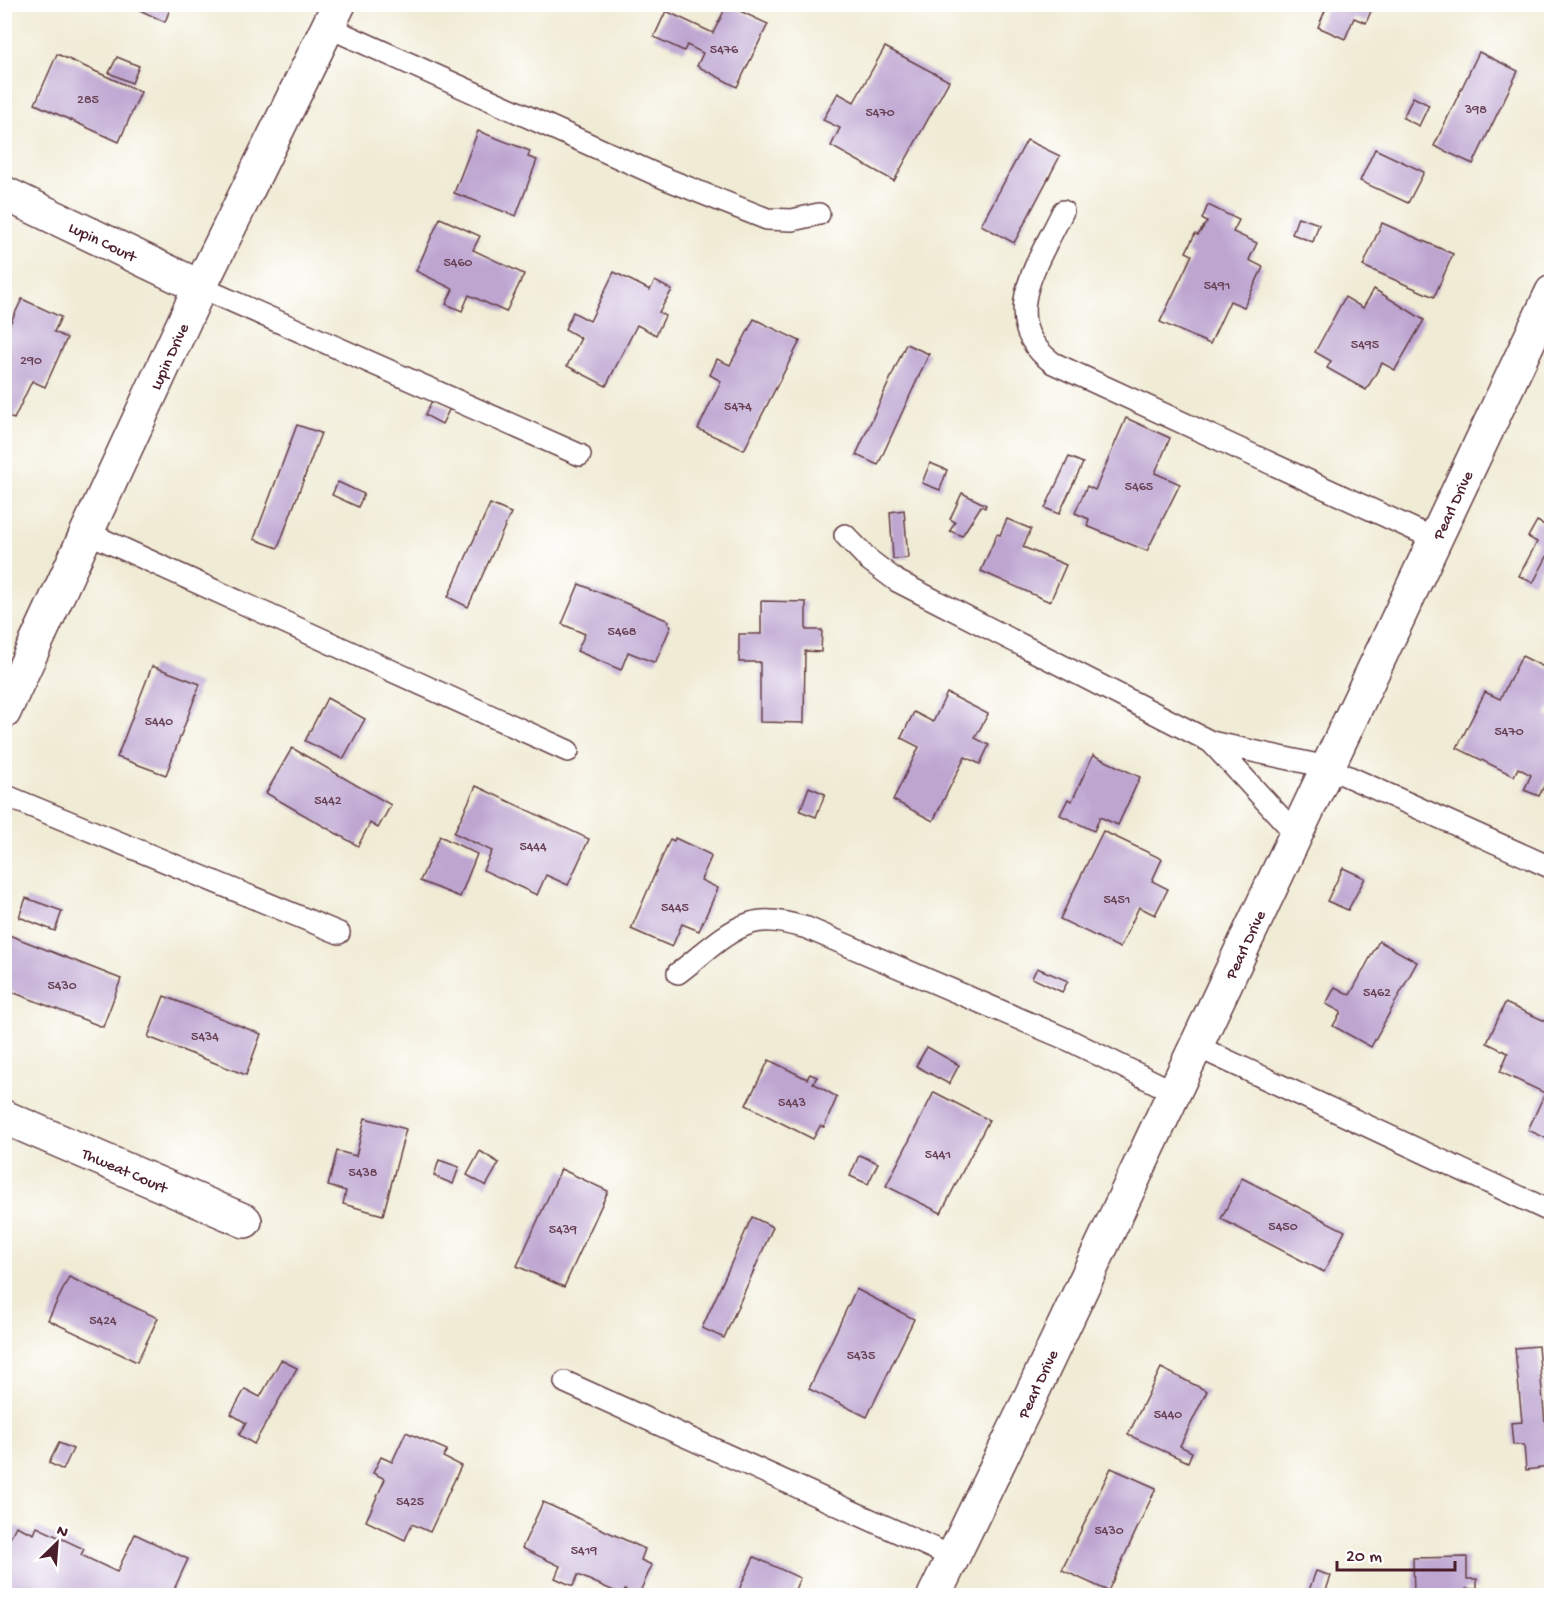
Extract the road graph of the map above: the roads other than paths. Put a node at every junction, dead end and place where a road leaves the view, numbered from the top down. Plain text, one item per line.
1 (333, 16) edge
2 (4, 193) edge
3 (1063, 211) dead end
4 (819, 214) dead end
5 (200, 287) junction
6 (1551, 293) edge
7 (580, 455) dead end
8 (86, 532) junction
9 (845, 535) dead end
10 (1435, 539) junction
11 (4, 712) edge
12 (1211, 742) junction
13 (568, 751) dead end
14 (1327, 767) junction
15 (4, 795) edge
16 (1296, 834) junction
17 (1551, 867) edge
18 (339, 933) dead end
19 (678, 973) dead end
20 (1196, 1046) junction
21 (1174, 1092) junction
22 (4, 1117) edge
23 (1551, 1212) edge
24 (245, 1221) dead end
25 (565, 1382) dead end
26 (953, 1557) junction
27 (933, 1596) edge

1 - 4 lane
1 - 5 street, Lupin Drive
2 - 5 street, Lupin Court
3 - 10 lane
5 - 7 lane
5 - 8 street, Lupin Drive
6 - 10 street, Pearl Drive
8 - 11 street, Lupin Drive
8 - 13 lane
9 - 12 lane
10 - 14 street, Pearl Drive
12 - 14 lane
12 - 16 lane
14 - 16 street, Pearl Drive
14 - 17 lane
15 - 18 lane
16 - 20 street, Pearl Drive
19 - 21 lane
20 - 21 street, Pearl Drive
20 - 23 lane
21 - 26 street, Pearl Drive
22 - 24 street, Thweat Court
25 - 26 lane
26 - 27 street, Pearl Drive

